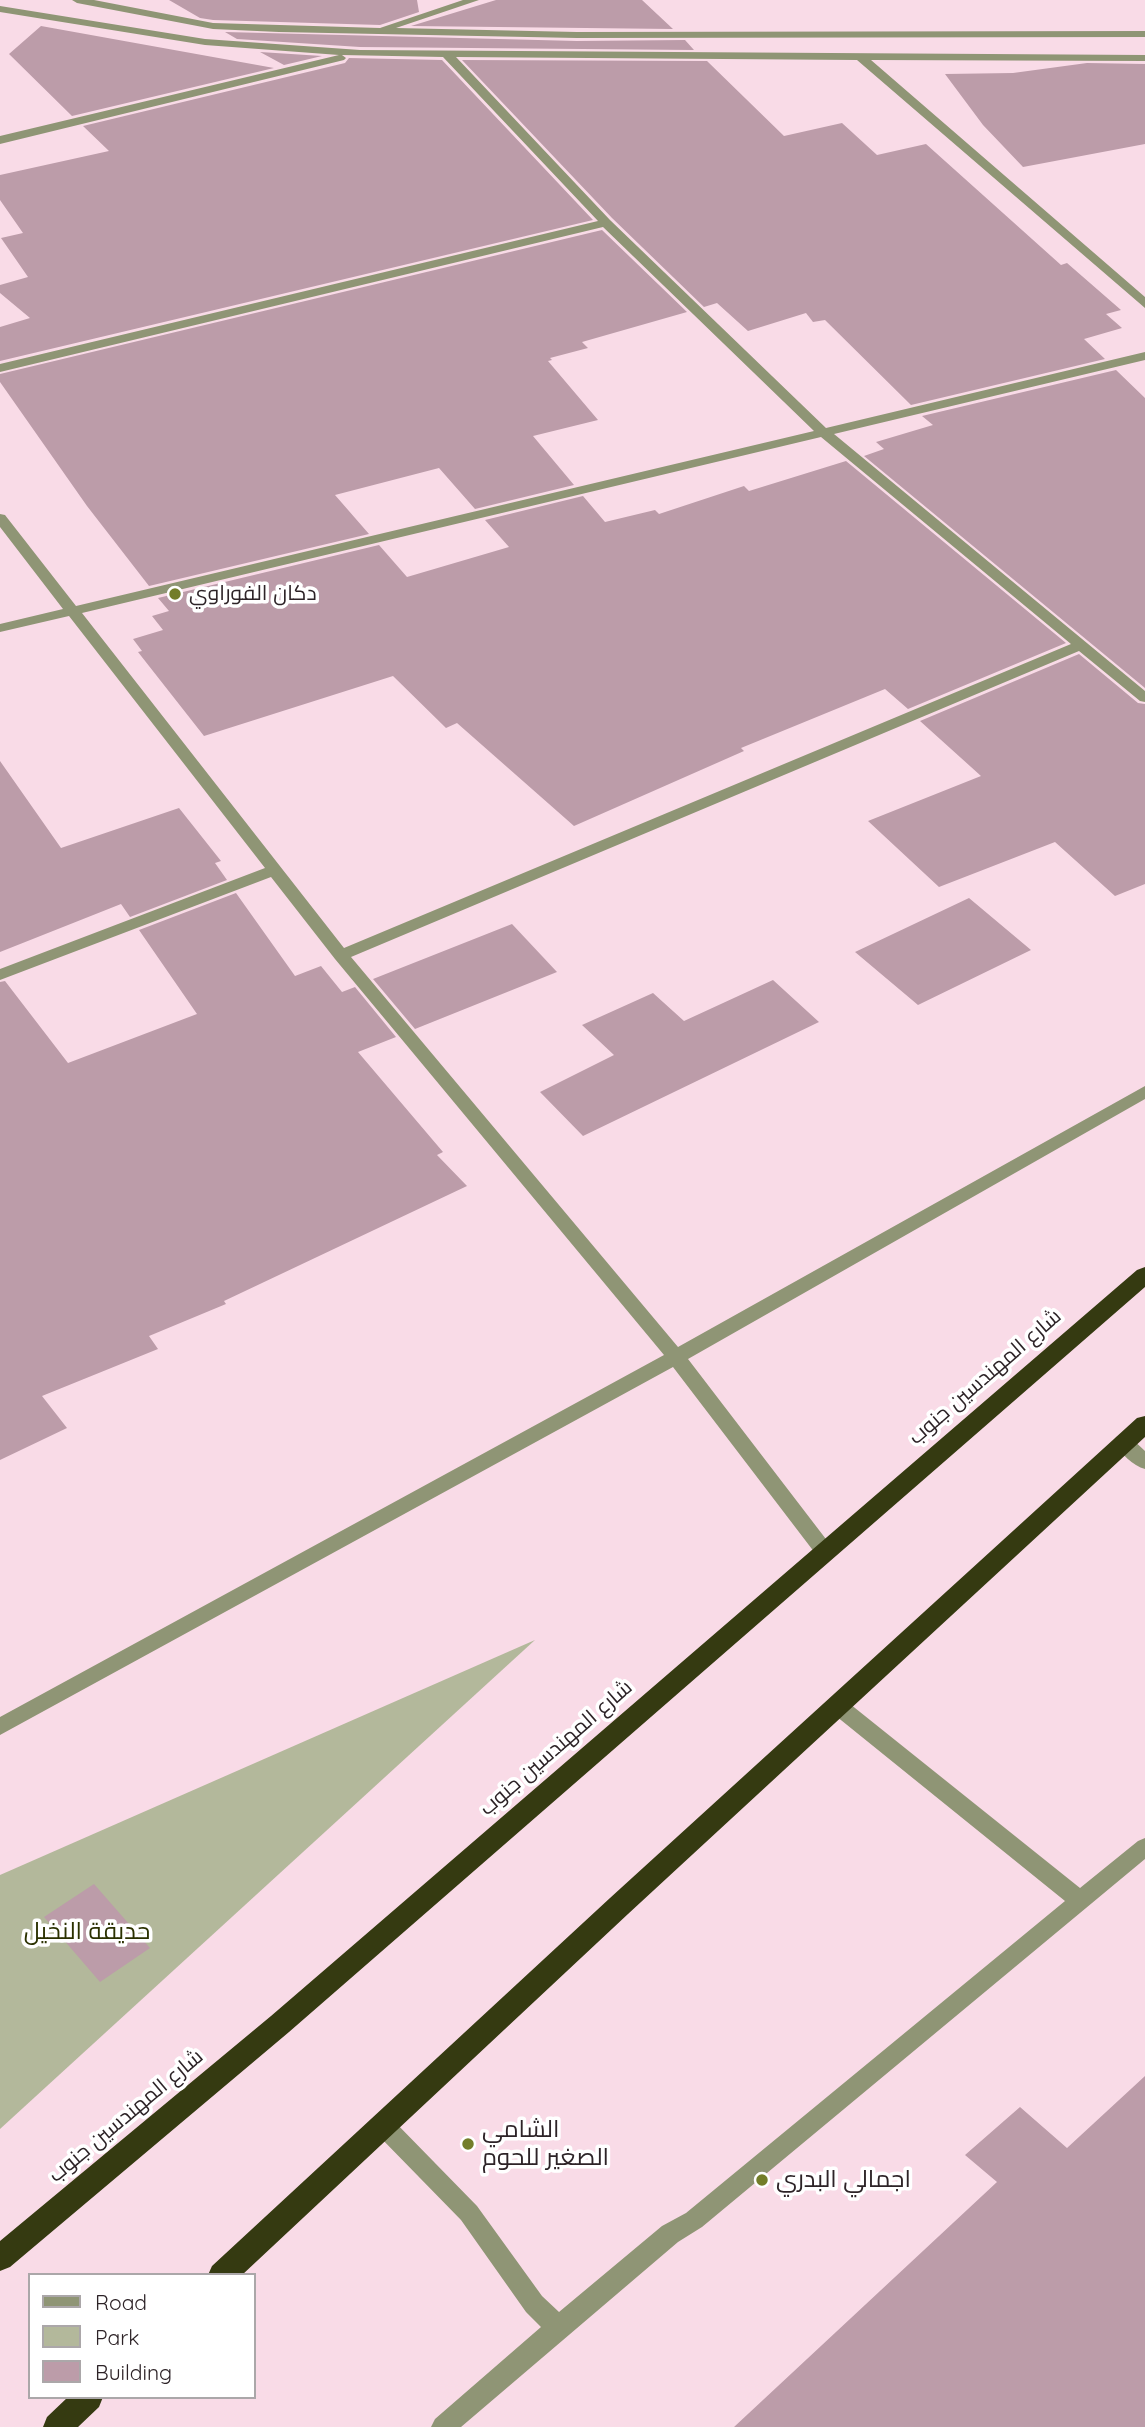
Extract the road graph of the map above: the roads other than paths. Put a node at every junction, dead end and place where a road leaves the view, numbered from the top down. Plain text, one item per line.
1 (77, 0) edge
2 (474, 0) edge
3 (0, 9) edge
4 (370, 32) junction
5 (1145, 34) edge
6 (360, 53) junction
7 (446, 53) junction
8 (860, 55) junction
9 (1145, 58) edge
10 (0, 140) edge
11 (606, 223) junction
12 (1145, 304) edge
13 (1145, 356) edge
14 (0, 368) edge
15 (823, 432) junction
16 (0, 518) edge
17 (74, 611) junction
18 (0, 628) edge
19 (1081, 645) junction
20 (1145, 698) edge
21 (274, 870) junction
22 (341, 955) junction
23 (0, 975) edge
24 (1145, 1092) edge
25 (1145, 1275) edge
26 (676, 1357) junction
27 (1145, 1424) edge
28 (1123, 1442) junction
29 (1145, 1462) edge
30 (825, 1552) junction
31 (838, 1706) junction
32 (0, 1727) edge
33 (1145, 1847) edge
34 (1079, 1900) junction
35 (384, 2126) junction
36 (0, 2258) edge
37 (224, 2273) edge
38 (558, 2327) junction
39 (87, 2399) edge
40 (57, 2427) edge
41 (443, 2427) edge

1 - 4 street
2 - 4 street
3 - 6 street
4 - 5 street
4 - 6 street
6 - 7 street
6 - 10 street
7 - 8 street
7 - 11 street
8 - 9 street
8 - 12 street
11 - 14 street
11 - 15 street
13 - 15 street
15 - 17 street
15 - 19 street
16 - 17 street
17 - 18 street
17 - 21 street
19 - 20 street
19 - 22 street
21 - 22 street
21 - 23 street
22 - 26 street
24 - 26 street
25 - 30 highway, شارع المهندسين جنوب
26 - 30 street
26 - 32 street
27 - 28 highway
28 - 29 street
28 - 31 highway
30 - 36 highway, شارع المهندسين جنوب
31 - 34 street
31 - 35 highway
33 - 34 street
34 - 38 street
35 - 37 highway
35 - 38 street
38 - 41 street
39 - 40 highway

